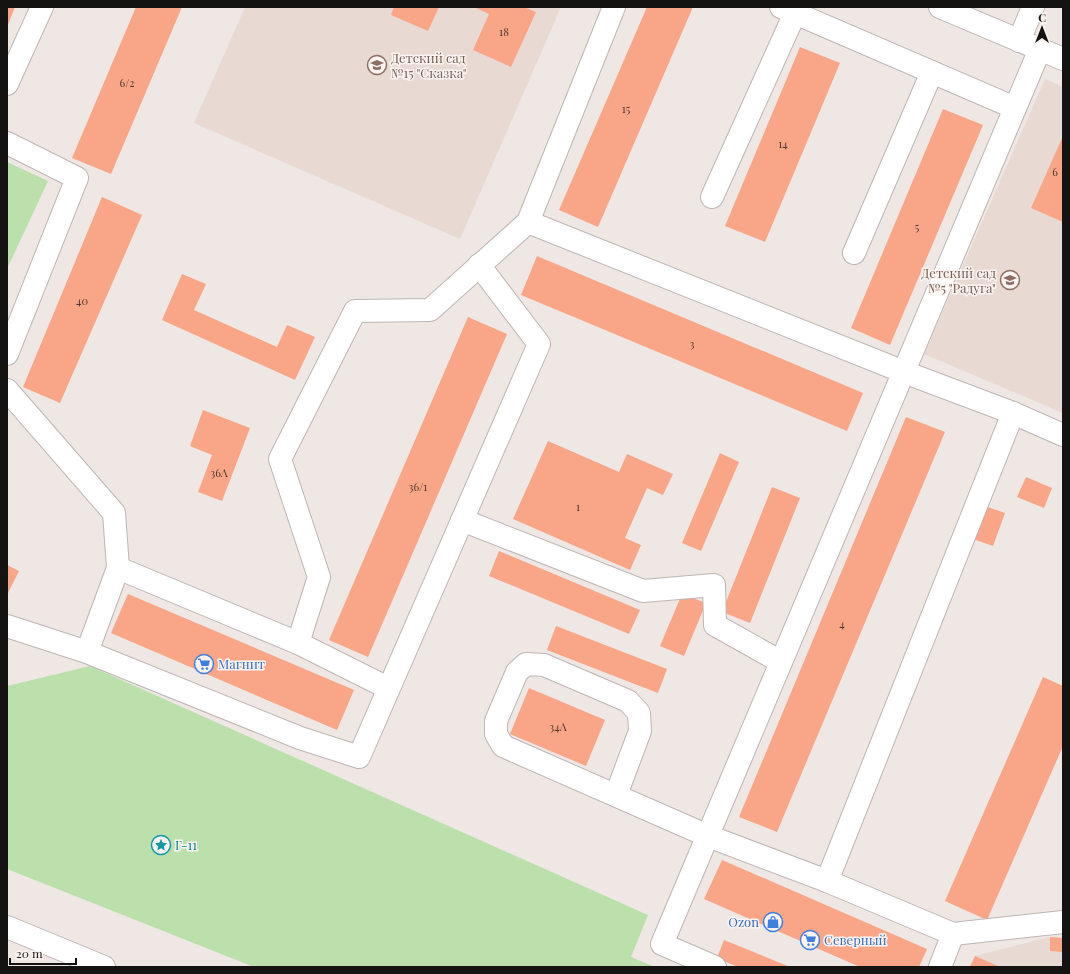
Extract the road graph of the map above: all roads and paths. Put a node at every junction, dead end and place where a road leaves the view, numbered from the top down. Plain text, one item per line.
1 (42, 7) edge
2 (614, 7) edge
3 (940, 7) edge
4 (1033, 7) edge
5 (788, 10) edge
6 (1019, 40) junction
7 (1040, 49) junction
8 (1063, 59) edge
9 (932, 72) junction
10 (7, 84) edge
11 (1015, 108) junction
12 (7, 144) edge
13 (712, 197) dead end
14 (528, 222) junction
15 (854, 253) dead end
16 (479, 265) junction
17 (7, 354) edge
18 (904, 372) junction
19 (7, 390) edge
20 (1013, 413) junction
21 (1063, 435) edge
22 (462, 520) junction
23 (118, 568) junction
24 (7, 626) edge
25 (298, 643) junction
26 (87, 652) junction
27 (781, 662) junction
28 (388, 688) junction
29 (616, 795) junction
30 (708, 836) junction
31 (827, 881) junction
32 (1063, 922) edge
33 (7, 927) edge
34 (953, 934) junction
35 (104, 967) edge
36 (715, 967) edge
37 (940, 967) edge

1 - 10 street
2 - 14 street
3 - 6 street
4 - 6 street
5 - 9 street
5 - 13 street
6 - 7 street
7 - 8 street
7 - 11 street
9 - 11 street
9 - 15 street
11 - 18 street
12 - 17 street
14 - 16 street
14 - 18 street
16 - 22 street
16 - 25 street
18 - 20 street
18 - 27 street
19 - 23 street
20 - 21 street
20 - 31 street
22 - 27 street
22 - 28 street
23 - 25 street
23 - 26 street
24 - 26 street
25 - 28 street
26 - 28 street
27 - 30 street
29 - 29 street
29 - 30 street
30 - 31 street
30 - 36 street
31 - 34 street
32 - 34 street
33 - 35 street
34 - 37 street

